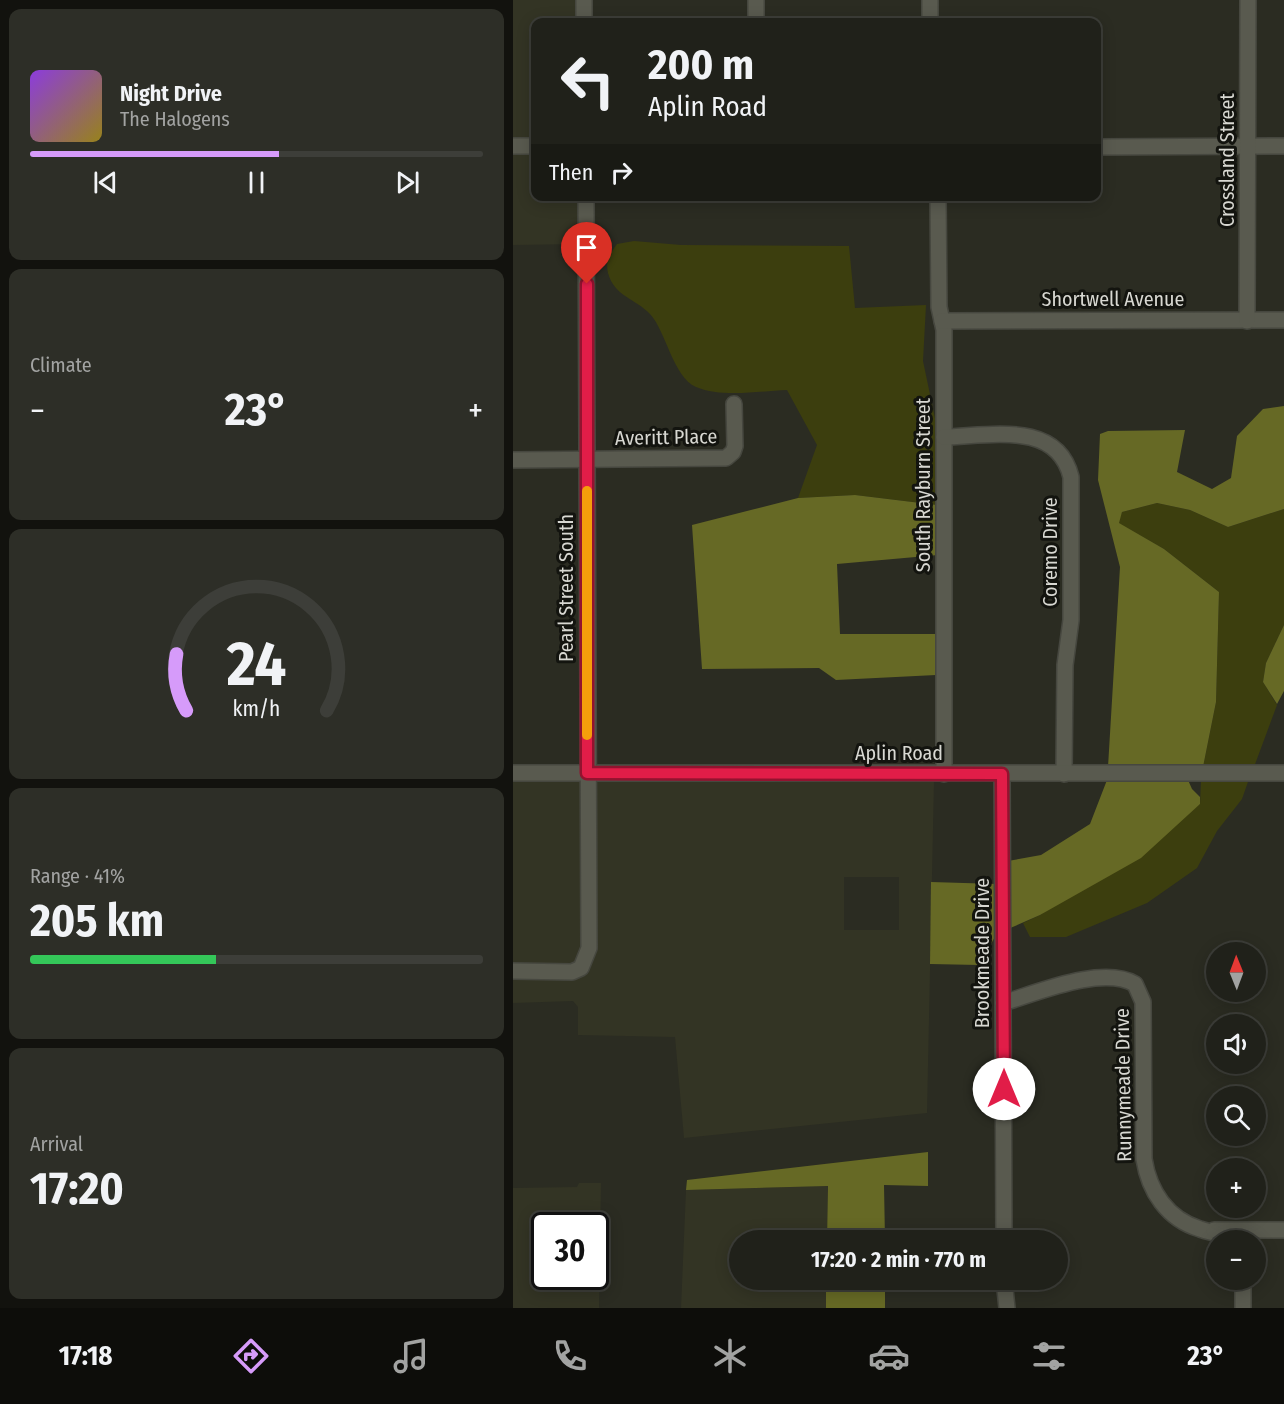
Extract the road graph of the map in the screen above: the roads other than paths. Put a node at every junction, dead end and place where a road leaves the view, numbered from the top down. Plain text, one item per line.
1 (583, 0) edge
2 (756, 0) edge
3 (930, 0) edge
4 (1248, 0) edge
5 (584, 18) edge
6 (756, 18) edge
7 (930, 18) edge
8 (513, 146) edge
9 (531, 146) edge
10 (1249, 146) junction
11 (1284, 146) edge
12 (1101, 147) edge
13 (586, 201) edge
14 (938, 201) edge
15 (942, 321) junction
16 (1247, 321) junction
17 (1284, 321) edge
18 (734, 404) dead end
19 (944, 437) junction
20 (587, 459) junction
21 (513, 460) edge
22 (513, 773) edge
23 (587, 773) junction
24 (1284, 773) edge
25 (944, 774) junction
26 (1002, 774) junction
27 (1064, 774) junction
28 (513, 971) edge
29 (1003, 1003) junction
30 (1004, 1230) edge
31 (1202, 1230) junction
32 (1284, 1230) edge
33 (1206, 1231) edge
34 (1005, 1290) edge
35 (1243, 1290) edge
36 (1007, 1308) edge
37 (1243, 1308) edge

1 - 5 street
2 - 6 street
3 - 7 street
4 - 10 street, Crossland Street
8 - 9 street
10 - 11 street
10 - 12 street
10 - 16 street, Crossland Street
13 - 20 street, Pearl Street South
14 - 15 street, South Rayburn Street
15 - 16 street, Shortwell Avenue
15 - 19 street, South Rayburn Street
16 - 17 street, Shortwell Avenue
18 - 20 street, Averitt Place
19 - 25 street, South Rayburn Street
19 - 27 street, Coremo Drive
20 - 21 street, Averitt Place
20 - 23 street, Pearl Street South
22 - 23 street, Aplin Road
23 - 25 street, Aplin Road
23 - 28 street, Pearl Street South
24 - 27 street, Aplin Road
25 - 26 street, Aplin Road
26 - 27 street, Aplin Road
26 - 29 street, Brookmeade Drive
29 - 30 street, Brookmeade Drive
29 - 31 street, Runnymeade Drive
31 - 32 street
31 - 33 street, Runnymeade Drive
34 - 36 street
35 - 37 street

